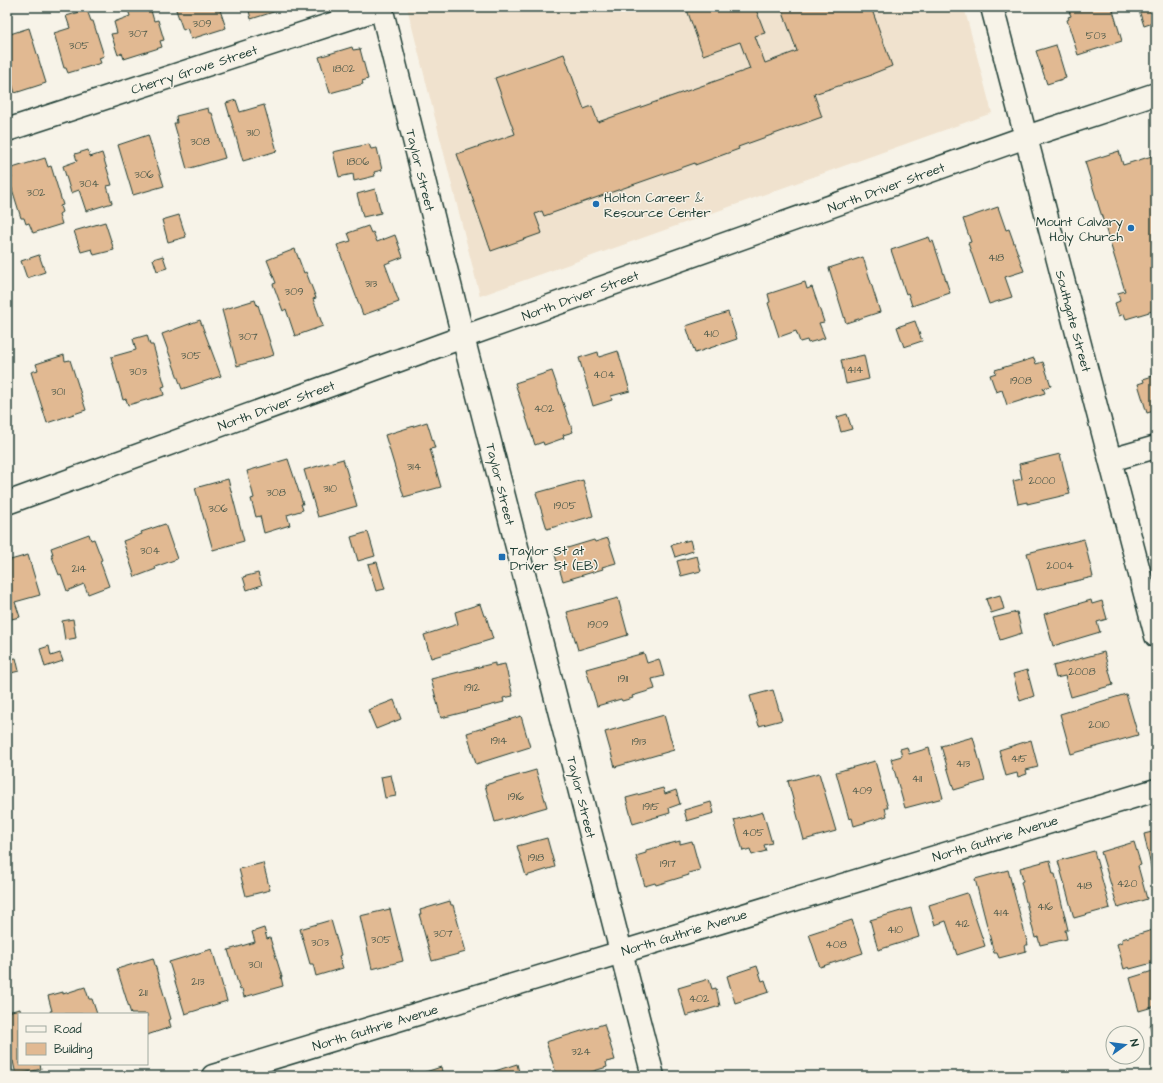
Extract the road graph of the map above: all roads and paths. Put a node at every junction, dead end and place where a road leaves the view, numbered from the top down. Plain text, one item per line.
1 (381, 7) edge
2 (992, 7) edge
3 (1156, 94) edge
4 (7, 130) edge
5 (1026, 137) junction
6 (463, 337) junction
7 (1156, 447) edge
8 (1111, 460) junction
9 (7, 503) edge
10 (1156, 636) edge
11 (1156, 790) edge
12 (622, 951) junction
13 (213, 1076) edge
14 (653, 1076) edge

1 - 4 street, Cherry Grove Street
1 - 6 street, Taylor Street
2 - 5 street, Southgate Street
3 - 5 street, North Driver Street
5 - 6 street, North Driver Street
5 - 8 street, Southgate Street
6 - 9 street, North Driver Street
6 - 12 street, Taylor Street
7 - 8 street
8 - 10 street, Southgate Street
11 - 12 street, North Guthrie Avenue
12 - 13 street, North Guthrie Avenue
12 - 14 street, Taylor Street

